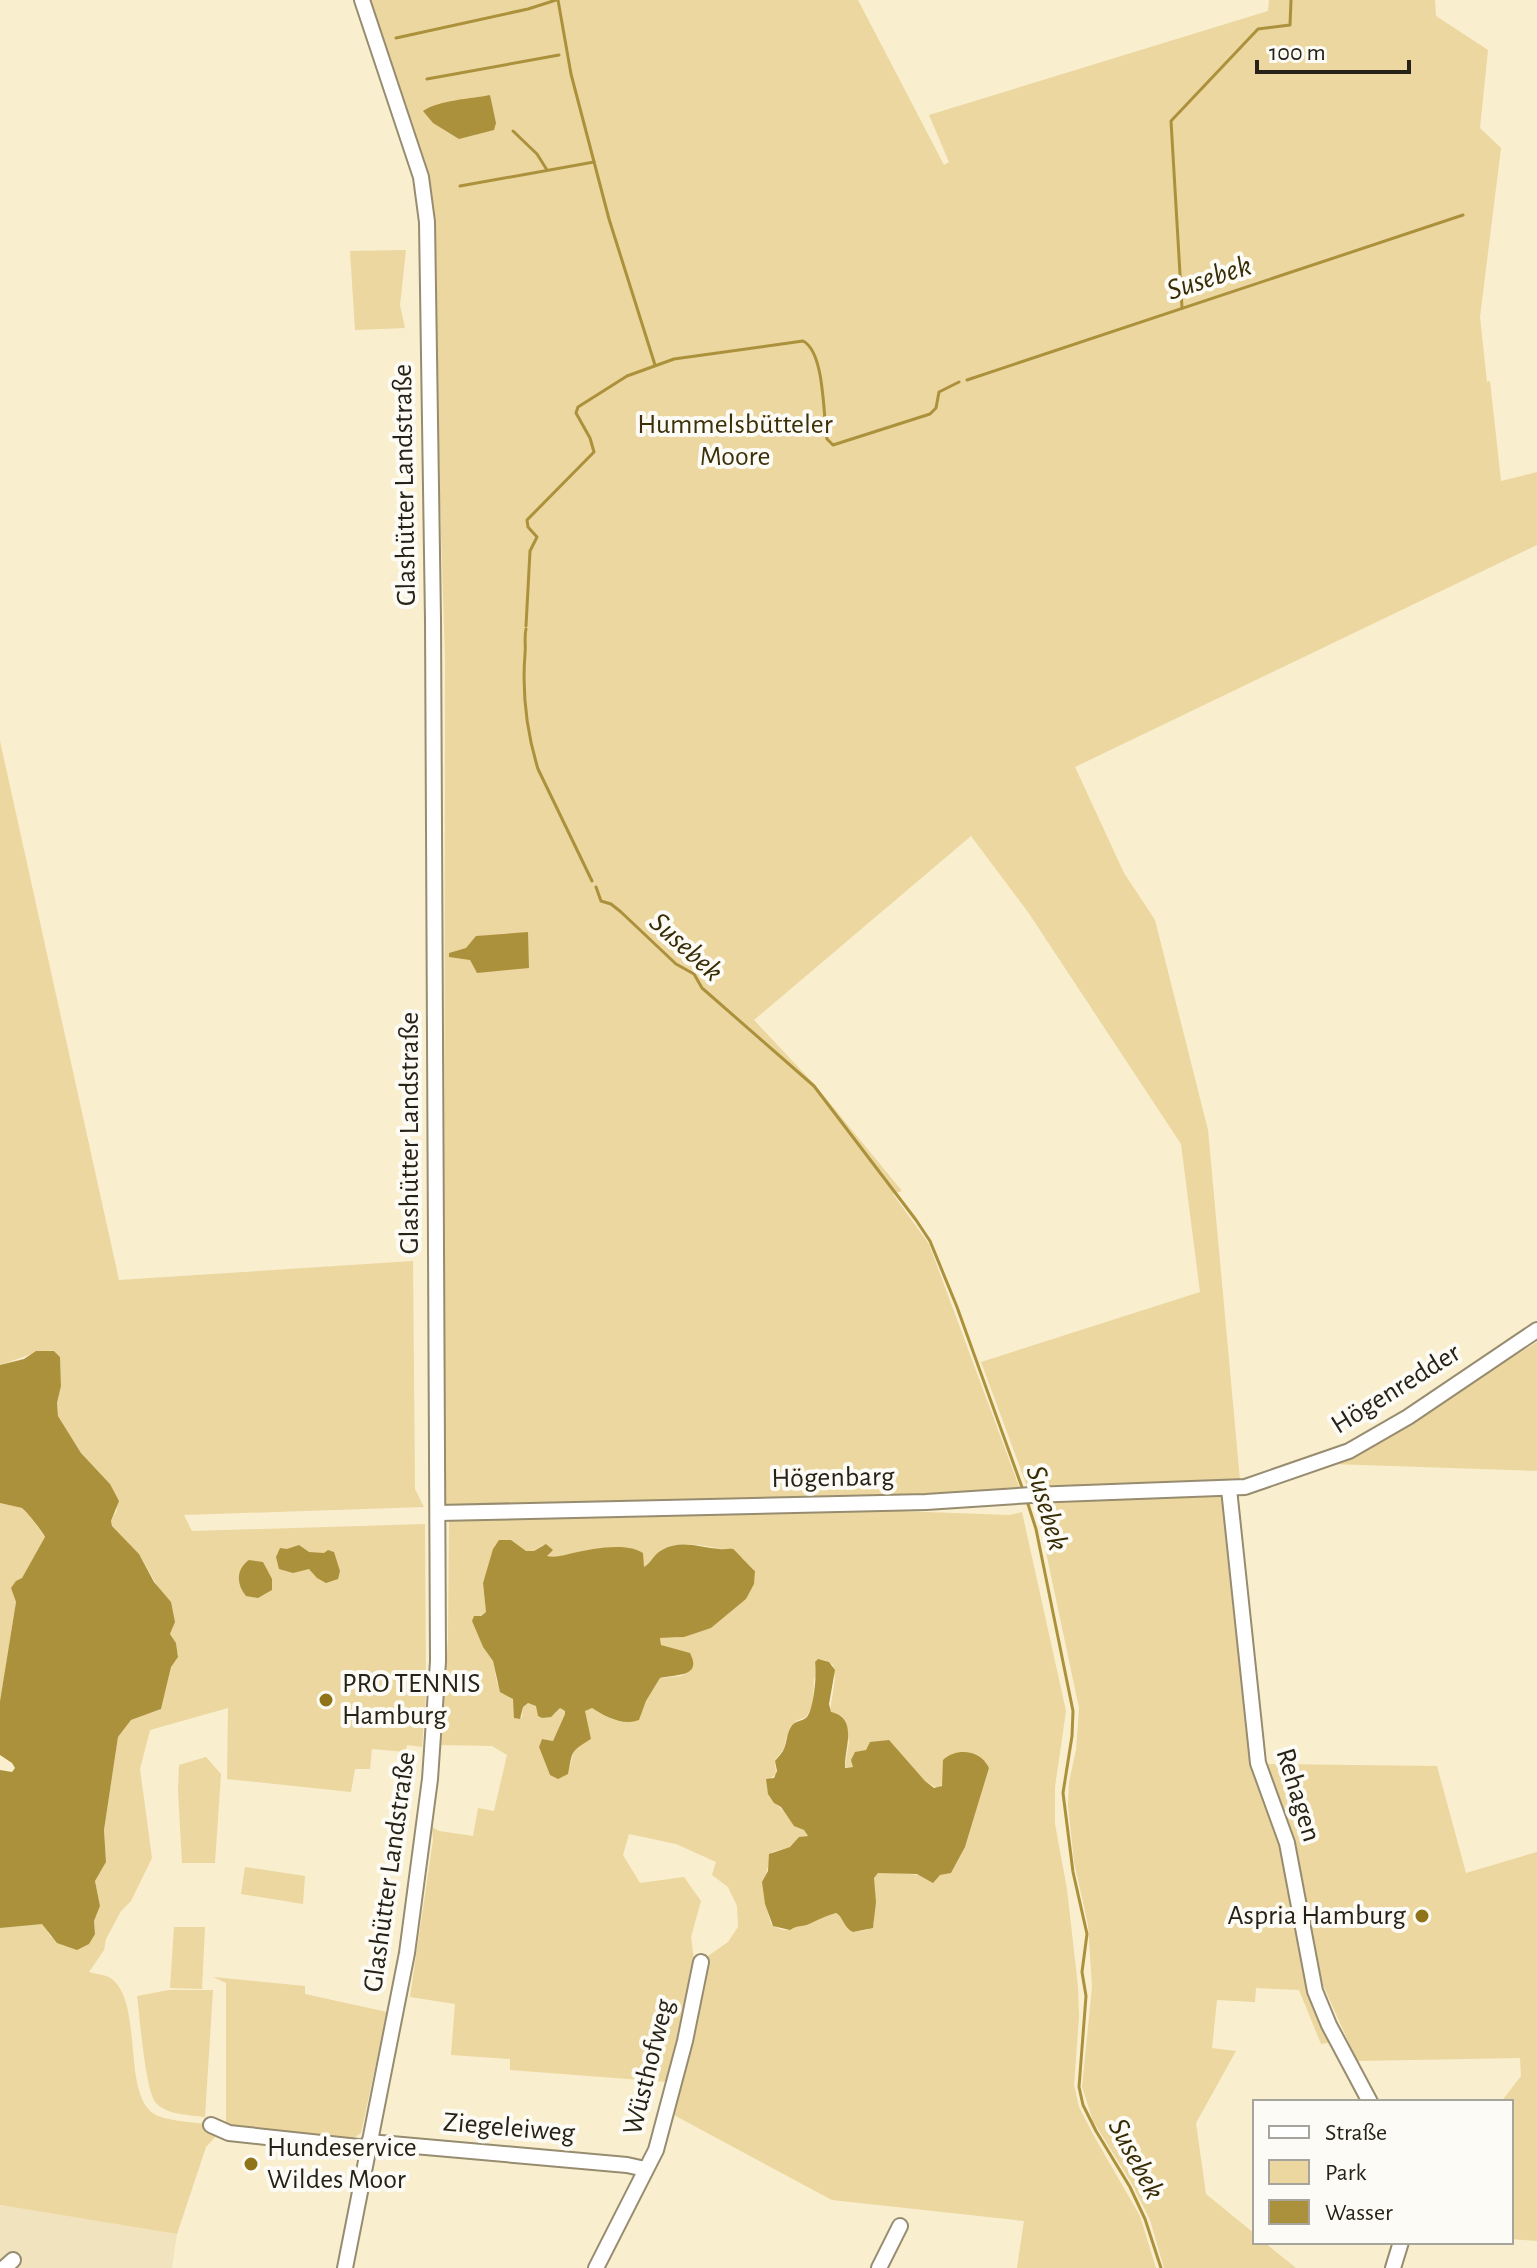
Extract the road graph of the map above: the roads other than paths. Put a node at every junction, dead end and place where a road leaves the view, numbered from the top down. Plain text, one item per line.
1 (362, 0) edge
2 (1537, 1330) edge
3 (1229, 1489) junction
4 (438, 1513) junction
5 (701, 1962) dead end
6 (1369, 2100) edge
7 (211, 2125) dead end
8 (368, 2145) junction
9 (645, 2169) junction
10 (900, 2226) dead end
11 (1400, 2244) edge
12 (345, 2268) edge
13 (596, 2268) edge
14 (879, 2268) edge
15 (1393, 2268) edge

1 - 4 street, Glashütter Landstraße
2 - 3 street, Högenredder
3 - 4 street, Högenbarg
3 - 6 street, Rehagen
4 - 8 street, Glashütter Landstraße
5 - 9 street, Wüsthofweg
7 - 8 street, Ziegeleiweg
8 - 9 street, Ziegeleiweg
8 - 12 street, Glashütter Landstraße
9 - 13 street, Wüsthofweg
10 - 14 street
11 - 15 street

